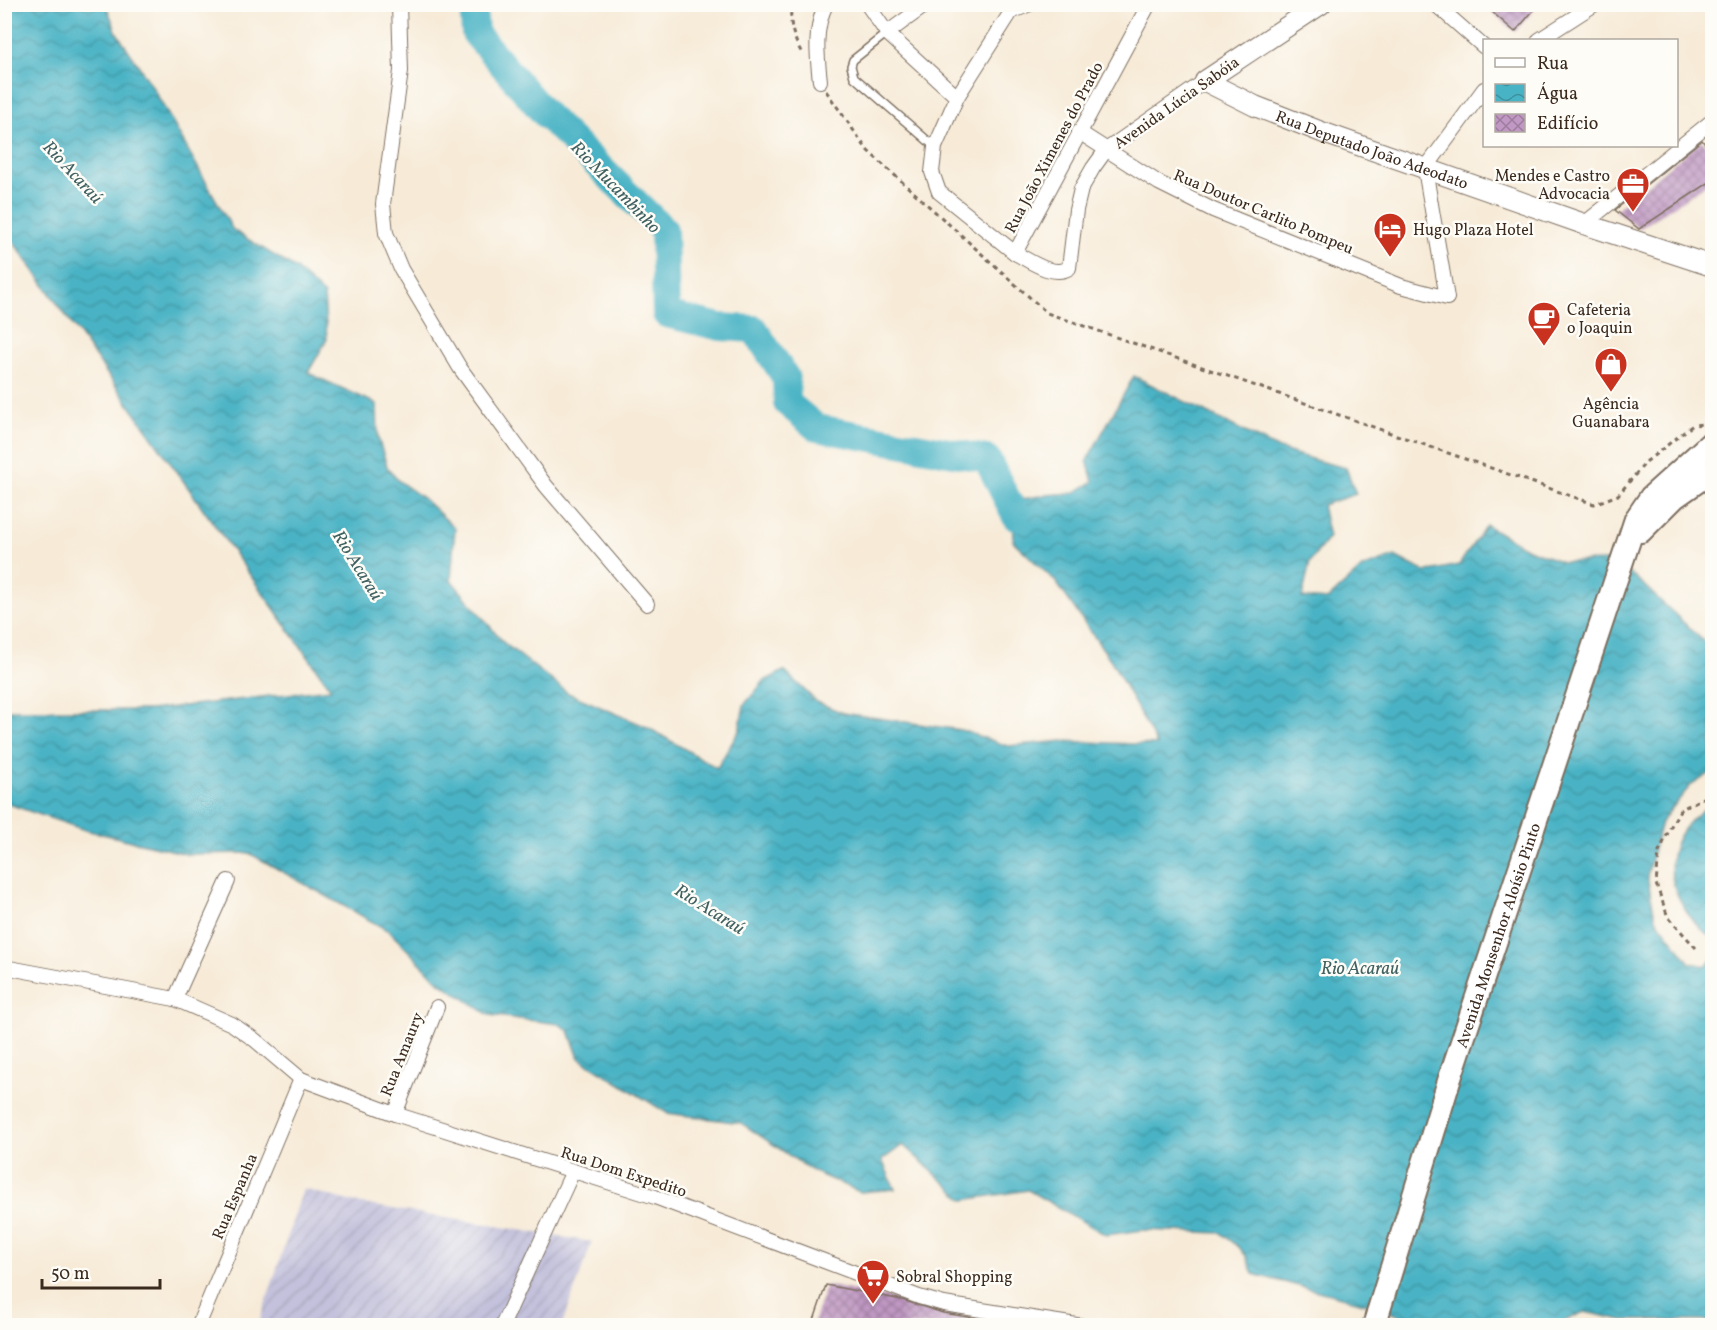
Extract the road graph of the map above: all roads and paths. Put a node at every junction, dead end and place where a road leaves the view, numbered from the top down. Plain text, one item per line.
1 (399, 4) edge
2 (792, 4) edge
3 (826, 4) edge
4 (867, 4) edge
5 (927, 4) edge
6 (1030, 4) edge
7 (1149, 4) edge
8 (1321, 4) edge
9 (1435, 4) edge
10 (1595, 4) edge
11 (1008, 8) edge
12 (887, 33) junction
13 (1541, 39) edge
14 (1483, 45) edge
15 (820, 81) junction
16 (1204, 81) junction
17 (1483, 92) edge
18 (957, 97) junction
19 (1713, 121) edge
20 (1079, 132) junction
21 (936, 147) junction
22 (1106, 150) junction
23 (1425, 169) junction
24 (1584, 224) junction
25 (1016, 253) junction
26 (1713, 266) edge
27 (1069, 268) joint
28 (1713, 423) edge
29 (1713, 442) edge
30 (1713, 471) edge
31 (1626, 548) junction
32 (647, 604) dead end
33 (1713, 793) edge
34 (228, 881) dead end
35 (1696, 948) dead end
36 (4, 967) edge
37 (175, 999) junction
38 (437, 1007) dead end
39 (301, 1079) junction
40 (395, 1114) junction
41 (573, 1171) junction
42 (198, 1326) edge
43 (501, 1326) edge
44 (1083, 1326) edge
45 (1374, 1326) edge

1 - 32 street
2 - 15 path
3 - 15 street
4 - 12 street
5 - 12 street
6 - 11 street
7 - 20 street, Rua João Ximenes do Prado
8 - 16 street, Avenida Lúcia Sabóia
9 - 14 street
10 - 13 street
11 - 18 street
12 - 18 street
12 - 21 lane
15 - 28 path
16 - 22 street, Avenida Lúcia Sabóia
16 - 23 street, Rua Deputado João Adeodato
17 - 23 street
18 - 21 street
19 - 24 street
20 - 22 street, Rua Doutor Carlito Pompeu
20 - 25 street, Rua João Ximenes do Prado
21 - 25 street
22 - 23 street, Rua Doutor Carlito Pompeu
22 - 27 street, Avenida Lúcia Sabóia
23 - 24 street, Rua Deputado João Adeodato
24 - 26 street, Rua Deputado João Adeodato
25 - 27 street, Rua João Ximenes do Prado
29 - 31 main road, Avenida Monsenhor Aloísio Pinto
30 - 31 main road, Avenida Monsenhor Aloísio Pinto
31 - 45 main road, Avenida Monsenhor Aloísio Pinto
33 - 35 path
34 - 37 street
36 - 37 street, Rua Dom Expedito
37 - 39 street, Rua Dom Expedito
38 - 40 street, Rua Amaury
39 - 40 street, Rua Dom Expedito
39 - 42 street, Rua Espanha
40 - 41 street, Rua Dom Expedito
41 - 43 street
41 - 44 street, Rua Dom Expedito

